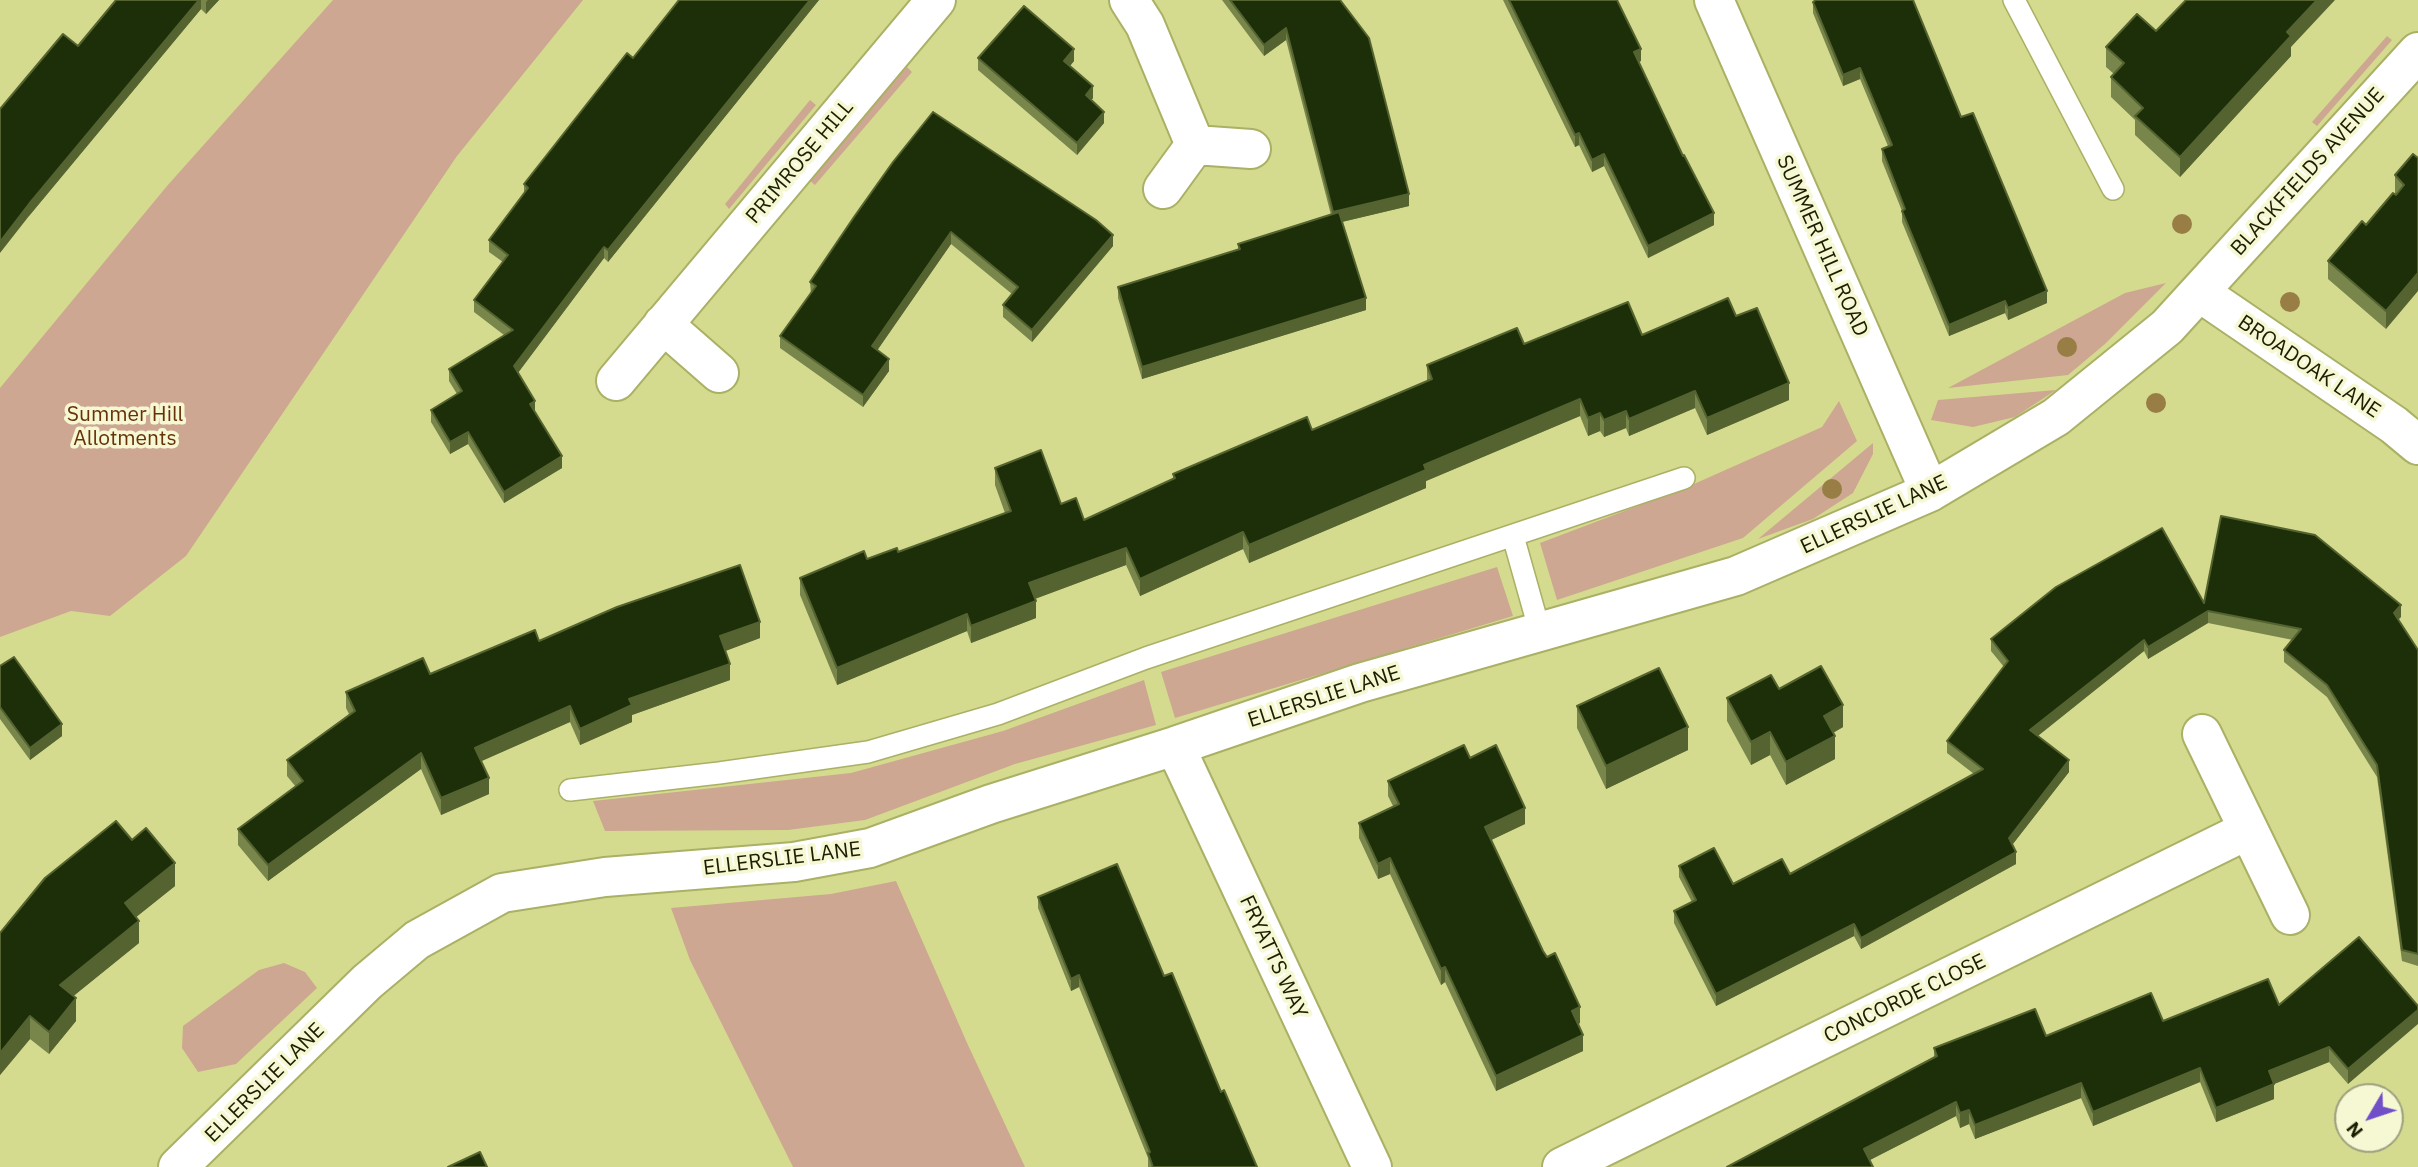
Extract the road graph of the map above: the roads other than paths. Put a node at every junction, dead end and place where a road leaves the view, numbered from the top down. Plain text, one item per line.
1 (936, 0) edge
2 (1129, 0) edge
3 (1714, 0) edge
4 (2014, 0) edge
5 (2418, 52) edge
6 (1195, 145) junction
7 (1251, 149) dead end
8 (1163, 188) dead end
9 (2113, 189) dead end
10 (2199, 292) junction
11 (663, 324) junction
12 (719, 373) dead end
13 (616, 381) dead end
14 (2418, 445) edge
15 (1684, 478) dead end
16 (1930, 492) junction
17 (1513, 536) junction
18 (1540, 632) junction
19 (2202, 734) dead end
20 (1175, 746) junction
21 (570, 790) dead end
22 (2248, 830) junction
23 (2290, 915) dead end
24 (178, 1167) edge
25 (1371, 1167) edge
26 (1562, 1167) edge

1 - 11 street, PRIMROSE HILL
2 - 6 street
3 - 16 street, SUMMER HILL ROAD
4 - 9 lane
5 - 10 street, BLACKFIELDS AVENUE
6 - 7 street
6 - 8 street
10 - 14 street, BROADOAK LANE
10 - 16 street, ELLERSLIE LANE
11 - 12 street
11 - 13 street, PRIMROSE HILL
15 - 17 lane
16 - 18 street, ELLERSLIE LANE
17 - 18 lane
17 - 21 lane
18 - 20 street, ELLERSLIE LANE
19 - 22 street
20 - 24 street, ELLERSLIE LANE
20 - 25 street, FRYATTS WAY
22 - 23 street
22 - 26 street, CONCORDE CLOSE

